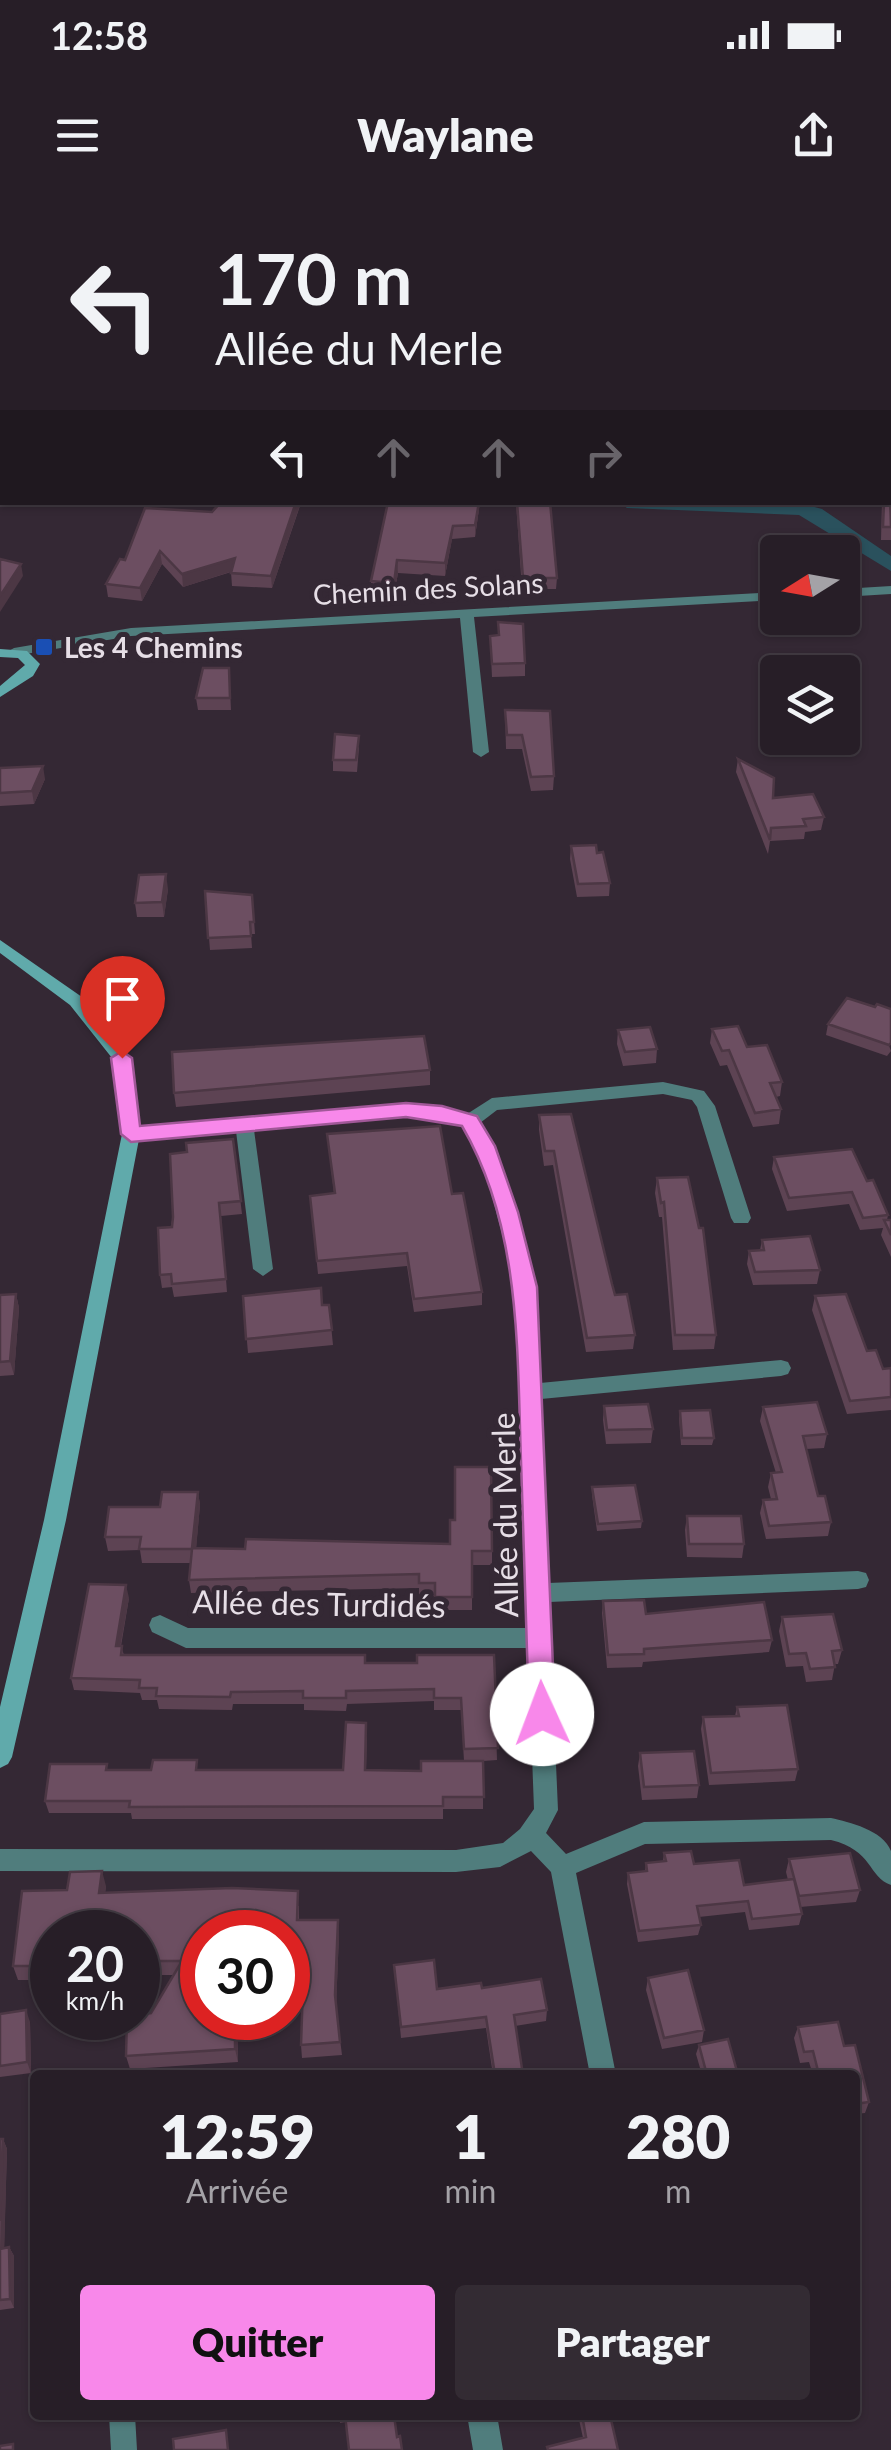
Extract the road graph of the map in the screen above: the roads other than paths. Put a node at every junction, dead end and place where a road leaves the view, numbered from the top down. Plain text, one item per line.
1 (891, 590) edge
2 (860, 591) edge
3 (760, 597) edge
4 (466, 611) junction
5 (83, 640) junction
6 (7, 653) edge
7 (26, 673) junction
8 (0, 680) edge
9 (0, 694) edge
10 (481, 752) dead end
11 (0, 945) edge
12 (470, 1121) junction
13 (244, 1124) junction
14 (131, 1134) junction
15 (742, 1218) dead end
16 (264, 1269) dead end
17 (781, 1368) dead end
18 (533, 1392) junction
19 (858, 1580) dead end
20 (538, 1593) junction
21 (160, 1625) dead end
22 (539, 1638) junction
23 (0, 1757) edge
24 (533, 1836) junction
25 (0, 1860) edge
26 (562, 1868) junction
27 (891, 1874) edge
28 (602, 2070) edge
29 (122, 2420) edge
30 (483, 2420) edge
31 (124, 2450) edge
32 (488, 2450) edge

1 - 2 street
3 - 4 street, Chemin des Solans
4 - 5 street, Chemin des Solans
4 - 10 street
5 - 6 street, Chemin des Solans
5 - 7 street, Chemin des Solans
6 - 7 street
7 - 8 street
7 - 9 street
11 - 14 street
12 - 13 street
12 - 15 street
12 - 18 street, Allée du Merle
13 - 14 street
13 - 16 street
14 - 23 street
17 - 18 street
18 - 20 street, Allée du Merle
19 - 20 street
20 - 22 street, Allée du Merle
21 - 22 street, Allée des Turdidés
22 - 24 street, Allée du Merle
24 - 25 street
24 - 26 street
26 - 27 street
26 - 28 street
29 - 31 lane
30 - 32 street

